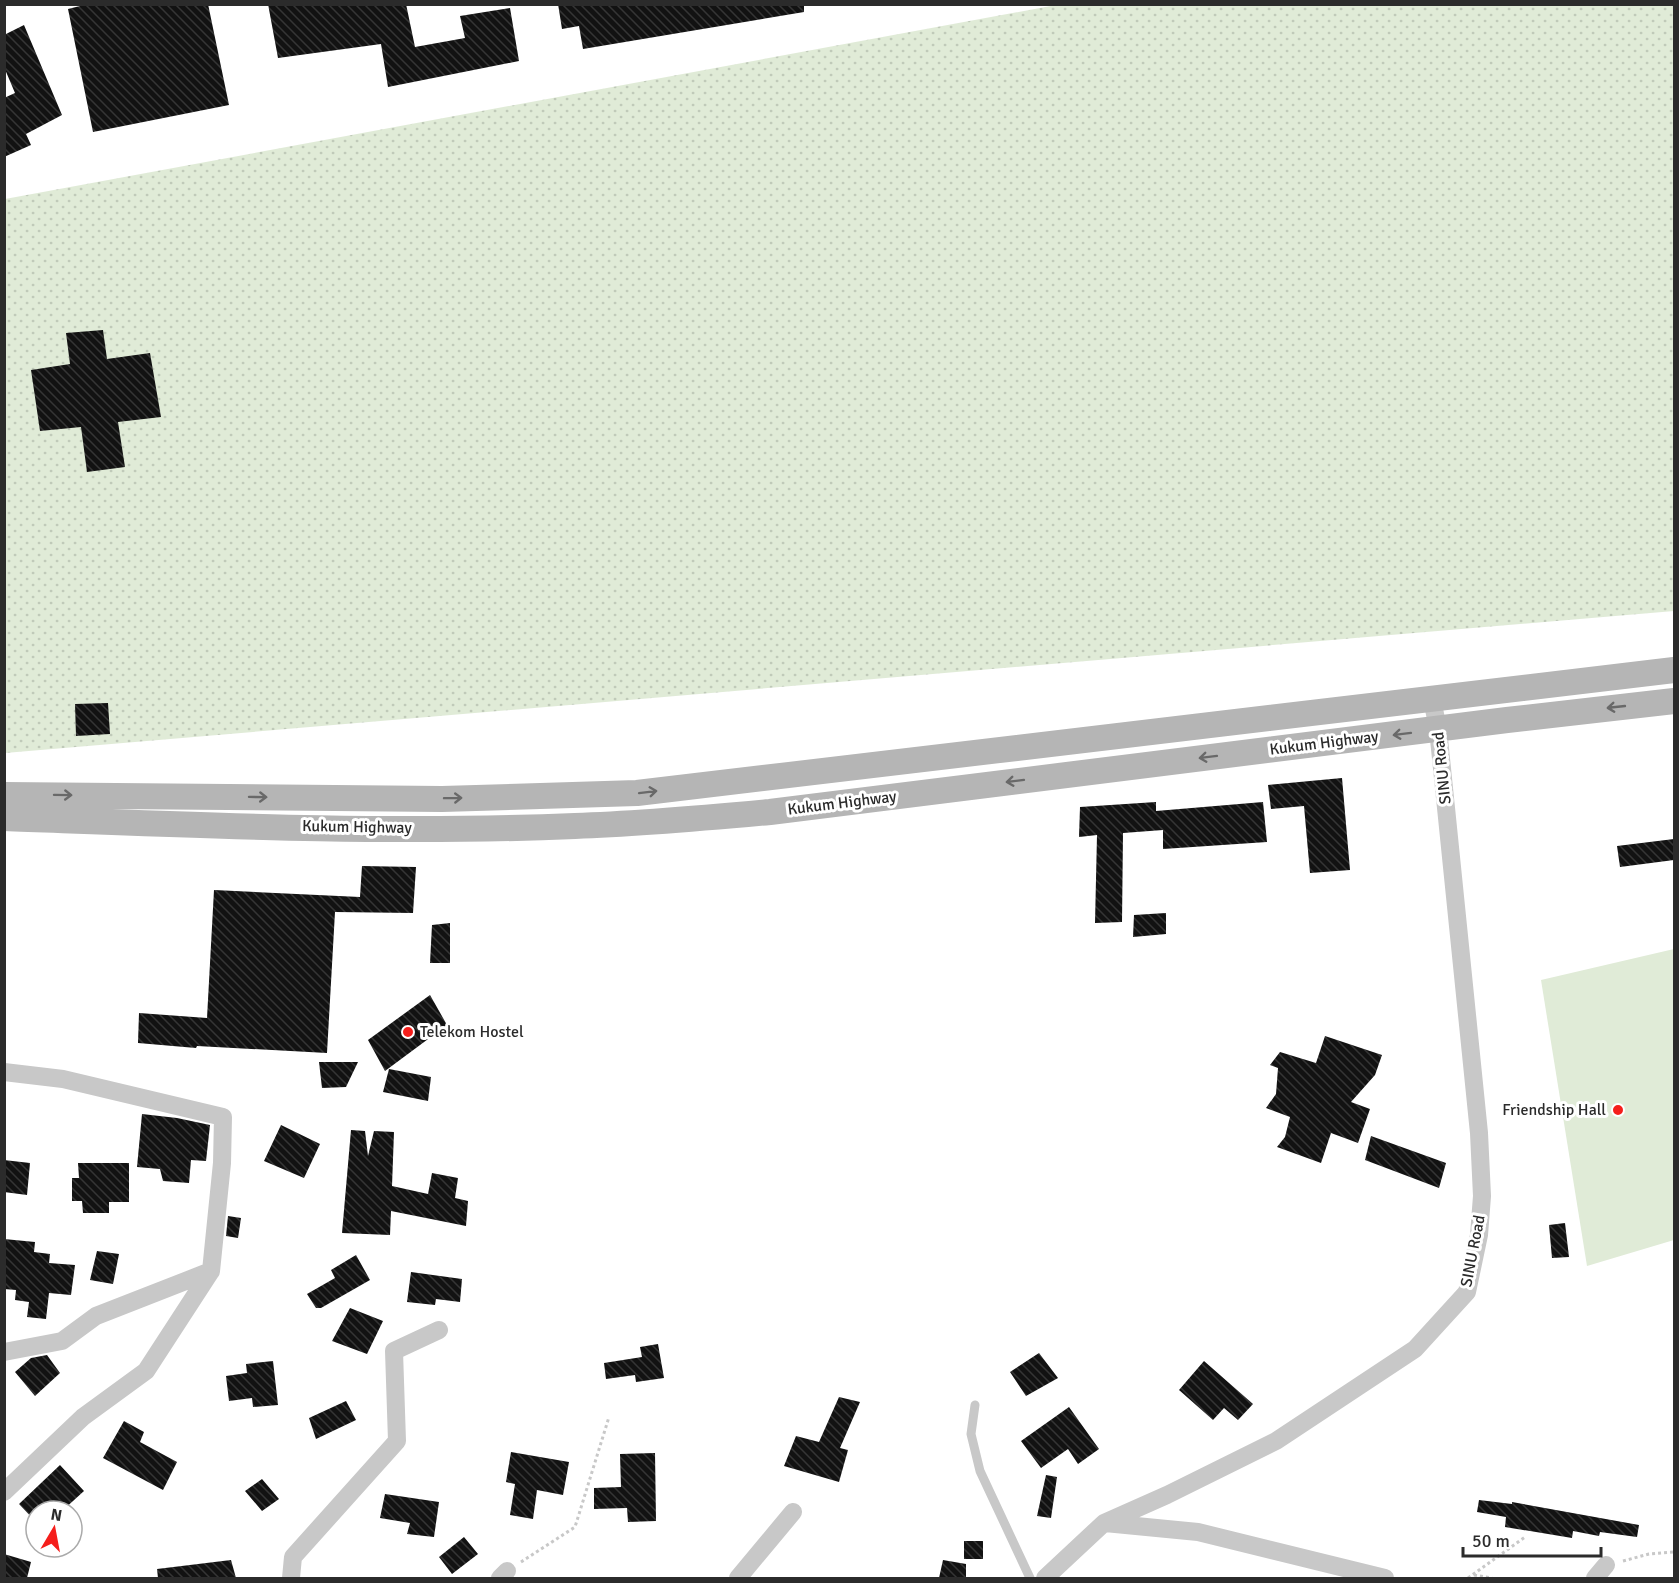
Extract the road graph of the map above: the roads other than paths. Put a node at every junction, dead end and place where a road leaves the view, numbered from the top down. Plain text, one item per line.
1 (1674, 670) edge
2 (1432, 699) junction
3 (1674, 701) edge
4 (1438, 729) junction
5 (4, 795) edge
6 (4, 818) edge
7 (4, 1072) edge
8 (211, 1271) junction
9 (439, 1330) dead end
10 (4, 1352) edge
11 (975, 1405) dead end
12 (4, 1492) edge
13 (793, 1512) dead end
14 (1104, 1523) junction
15 (291, 1578) edge
16 (738, 1578) edge
17 (1043, 1578) edge
18 (1385, 1578) edge

1 - 2 main road, Kukum Highway
2 - 4 street, SINU Road
5 -> 2 main road, Kukum Highway
3 -> 4 main road, Kukum Highway
4 -> 6 main road, Kukum Highway
4 - 14 street, SINU Road
7 - 8 street
8 - 10 street
8 - 12 street
9 - 15 street
11 - 17 lane
13 - 16 street
14 - 17 street, SINU Road
14 - 18 street

